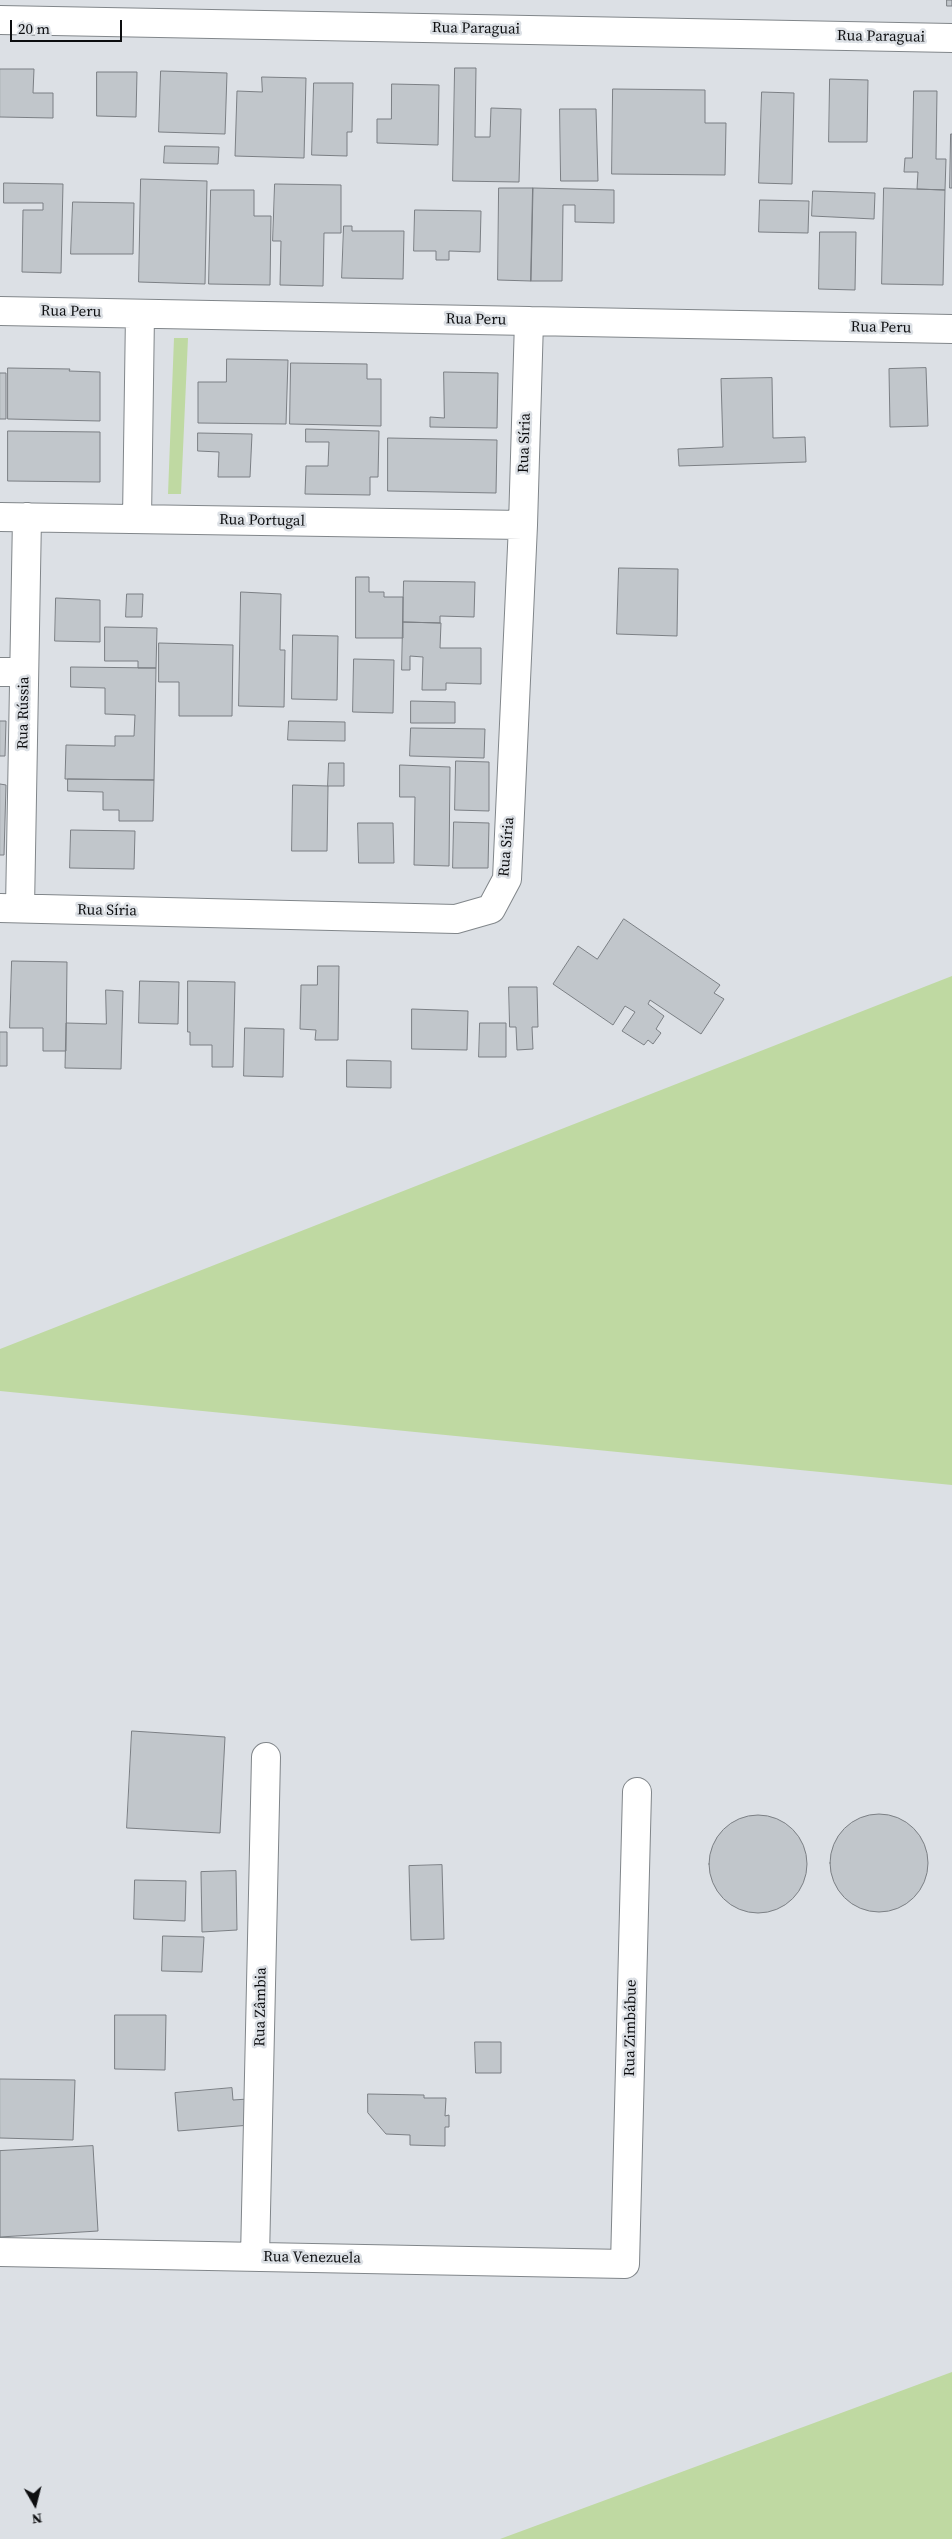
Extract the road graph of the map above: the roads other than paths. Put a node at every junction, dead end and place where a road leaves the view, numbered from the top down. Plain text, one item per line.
1 (0, 20) edge
2 (952, 38) edge
3 (0, 311) edge
4 (140, 314) junction
5 (529, 321) junction
6 (952, 329) edge
7 (0, 517) edge
8 (27, 517) junction
9 (137, 519) junction
10 (523, 525) junction
11 (12, 672) edge
12 (10, 908) edge
13 (266, 1757) dead end
14 (637, 1792) dead end
15 (0, 2252) edge
16 (255, 2257) junction
17 (625, 2264) joint

1 - 2 street, Rua Paraguai
3 - 4 street, Rua Peru
4 - 5 street, Rua Peru
4 - 9 street
5 - 6 street, Rua Peru
5 - 10 street, Rua Síria
7 - 8 street, Rua Portugal
8 - 9 street, Rua Portugal
8 - 11 street, Rua Rússia
9 - 10 street, Rua Portugal
10 - 12 street, Rua Síria
11 - 12 street, Rua Rússia
13 - 16 street, Rua Zâmbia
14 - 17 street, Rua Zimbábue
15 - 16 street, Rua Venezuela
16 - 17 street, Rua Venezuela

